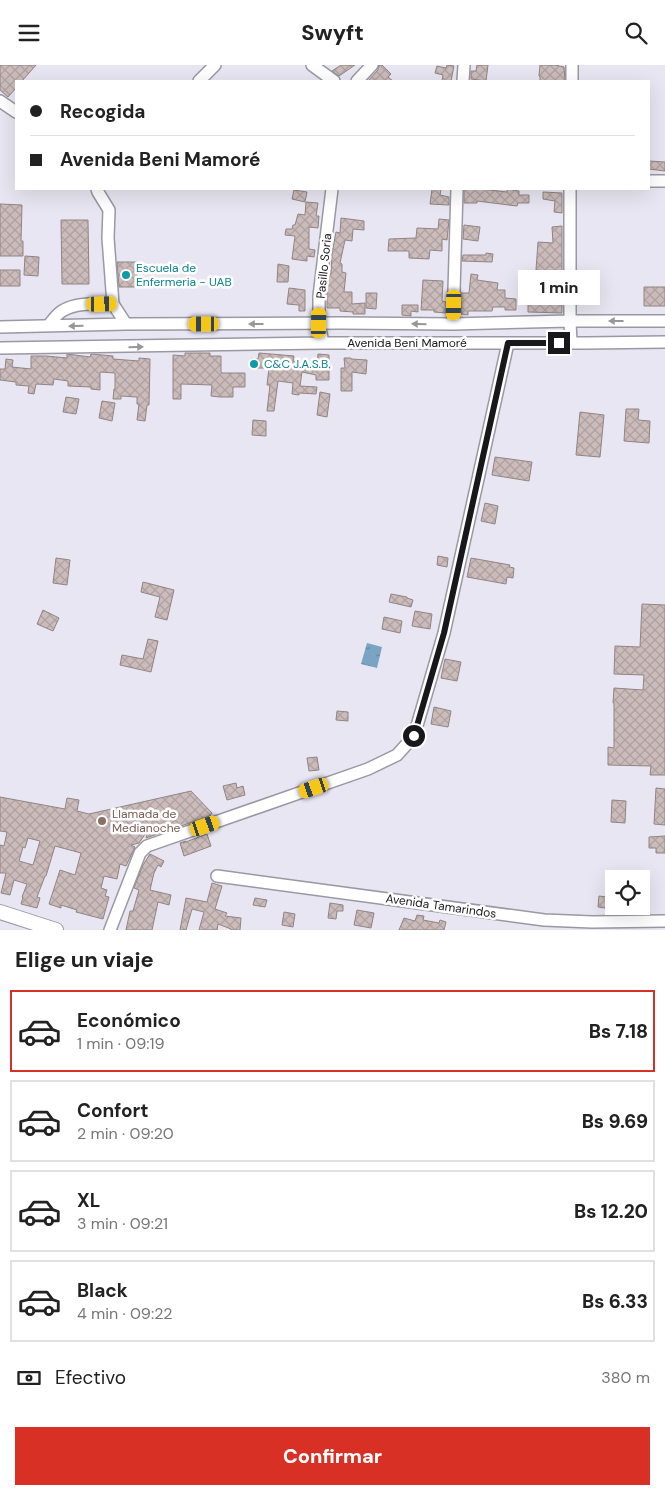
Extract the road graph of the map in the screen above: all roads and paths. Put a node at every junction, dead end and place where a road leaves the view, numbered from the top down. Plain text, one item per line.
1 (215, 65) edge
2 (312, 65) edge
3 (372, 65) edge
4 (464, 65) edge
5 (572, 65) edge
6 (200, 80) edge
7 (333, 80) edge
8 (358, 80) edge
9 (463, 80) edge
10 (572, 80) edge
11 (0, 101) edge
12 (15, 111) edge
13 (650, 181) edge
14 (665, 181) edge
15 (97, 190) edge
16 (332, 190) edge
17 (457, 190) edge
18 (570, 190) edge
19 (113, 303) junction
20 (570, 321) junction
21 (665, 321) edge
22 (319, 323) junction
23 (126, 324) junction
24 (453, 324) junction
25 (48, 326) junction
26 (0, 327) edge
27 (665, 342) edge
28 (323, 343) junction
29 (508, 343) junction
30 (571, 343) junction
31 (0, 349) edge
32 (217, 875) dead end
33 (0, 912) edge
34 (665, 921) edge
35 (0, 922) edge
36 (592, 922) junction
37 (543, 925) edge
38 (24, 930) edge
39 (56, 930) edge
40 (110, 930) edge
41 (610, 930) edge

1 - 6 street
2 - 7 street
3 - 8 street
4 - 9 street
5 - 10 street
11 - 12 street
13 - 14 street
15 - 19 street
16 - 22 street, Pasillo Soria
17 - 24 street
18 - 20 street
19 - 23 street
19 - 25 street
21 -> 20 street, Avenida Beni Mamoré
20 - 24 street, Avenida Beni Mamoré
20 - 30 street
22 -> 23 street, Avenida Beni Mamoré
24 -> 22 street, Avenida Beni Mamoré
22 - 28 street, Pasillo Soria
23 -> 25 street, Avenida Beni Mamoré
25 - 26 street, Avenida Beni Mamoré
27 - 30 street, Avenida Beni Mamoré
28 - 29 street, Avenida Beni Mamoré
31 -> 28 street, Avenida Beni Mamoré
29 - 30 street, Avenida Beni Mamoré
29 - 40 street
32 - 37 street, Avenida Tamarindos
33 - 39 main road
34 - 36 street, Avenida Tamarindos
35 - 38 main road
36 - 37 street, Avenida Tamarindos
36 - 41 street

